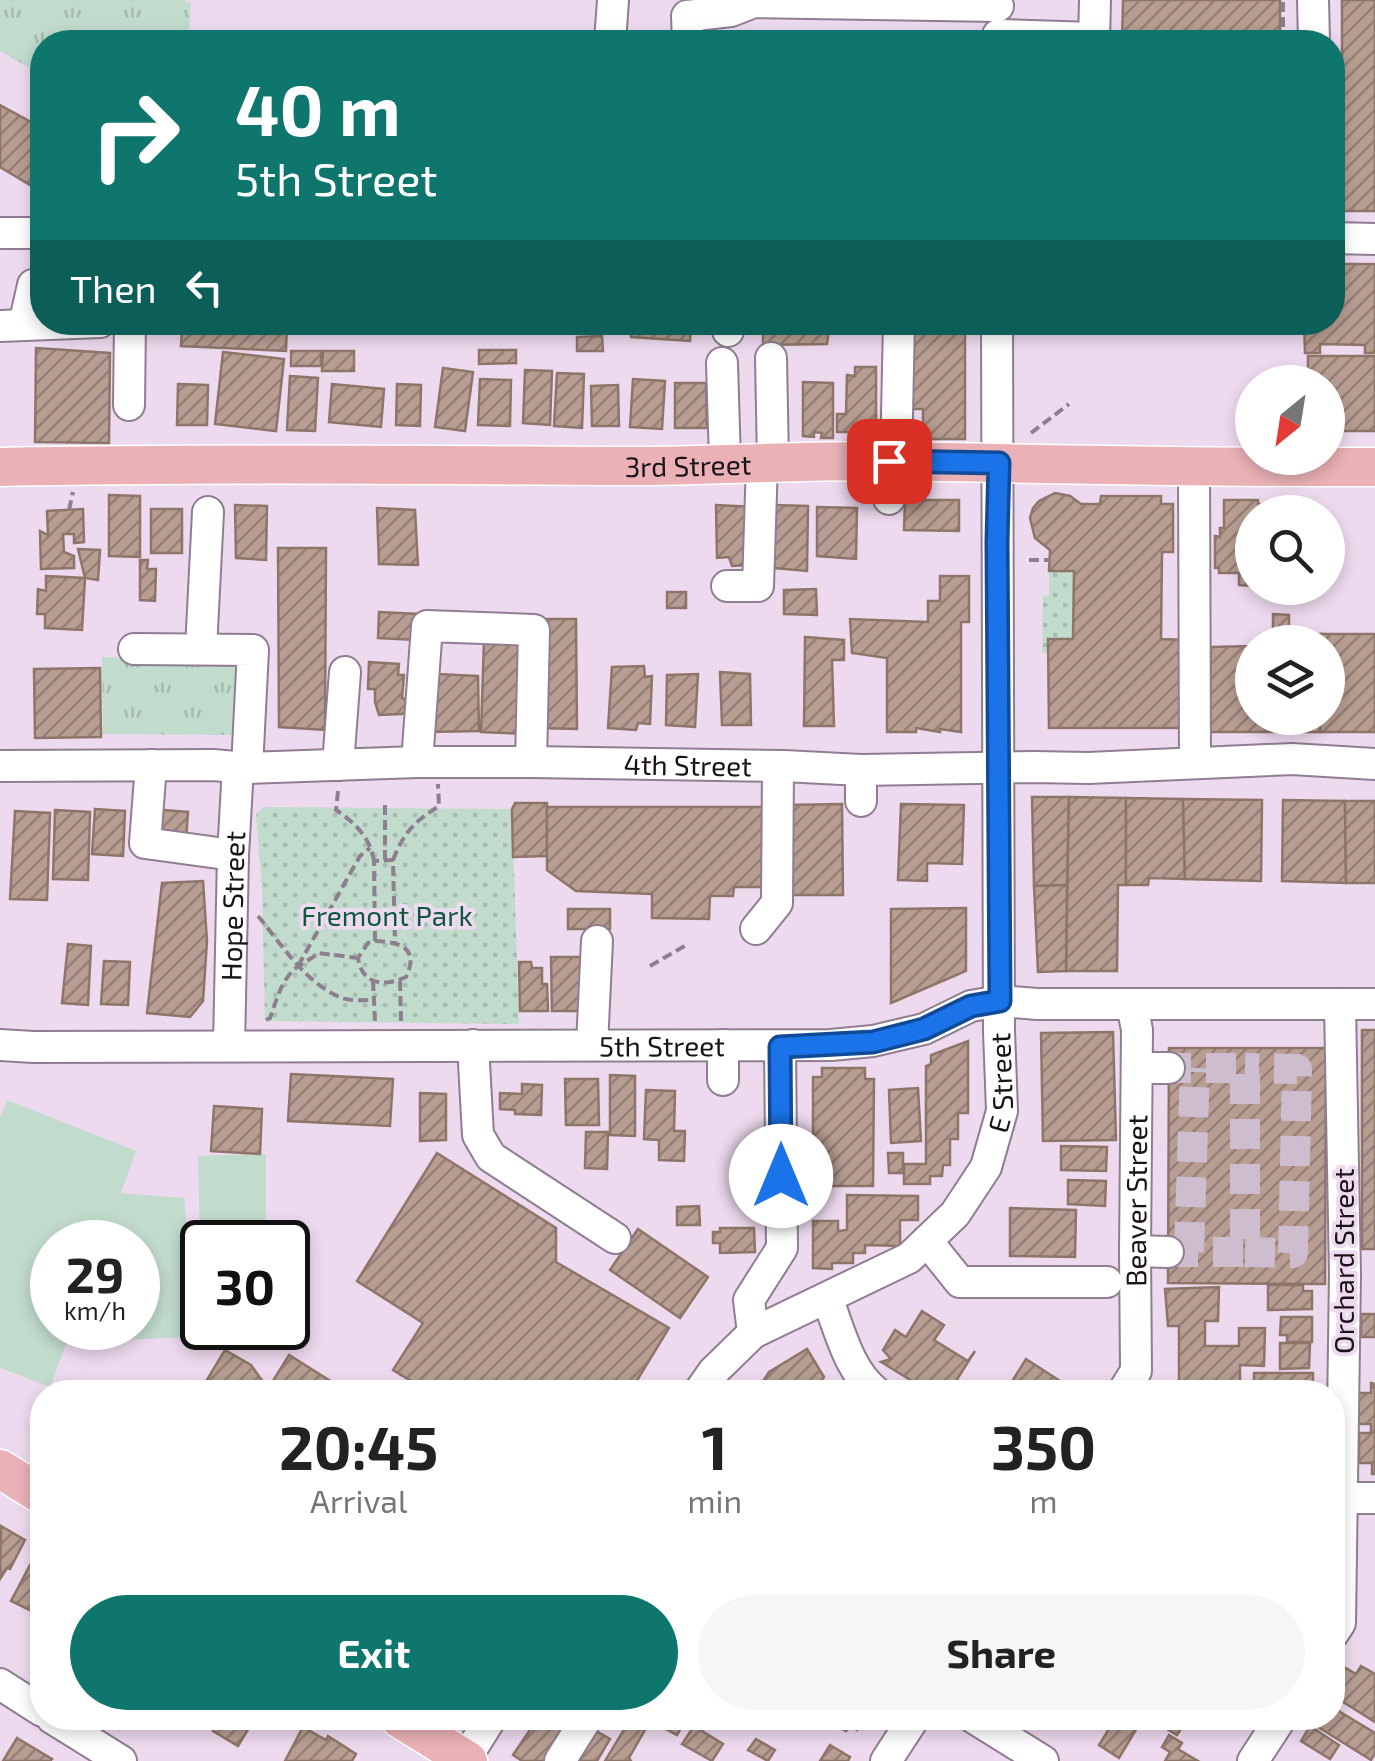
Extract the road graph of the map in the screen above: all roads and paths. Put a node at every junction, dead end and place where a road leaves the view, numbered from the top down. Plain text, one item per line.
1 (613, 0) edge
2 (1095, 0) edge
3 (1283, 0) edge
4 (1313, 0) edge
5 (998, 21) edge
6 (611, 30) edge
7 (688, 30) edge
8 (1043, 30) edge
9 (1094, 30) edge
10 (1283, 30) edge
11 (1314, 30) edge
12 (0, 232) edge
13 (30, 233) edge
14 (1345, 238) edge
15 (1375, 238) edge
16 (30, 291) edge
17 (12, 326) edge
18 (130, 335) edge
19 (898, 335) edge
20 (997, 335) edge
21 (771, 358) dead end
22 (722, 363) dead end
23 (1069, 404) dead end
24 (129, 405) dead end
25 (1031, 433) dead end
26 (893, 461) junction
27 (724, 462) junction
28 (768, 462) junction
29 (999, 463) junction
30 (0, 467) edge
31 (1194, 467) junction
32 (1375, 467) edge
33 (73, 487) dead end
34 (888, 499) dead end
35 (69, 510) dead end
36 (208, 512) dead end
37 (1029, 560) dead end
38 (1050, 560) dead end
39 (727, 586) dead end
40 (134, 649) dead end
41 (201, 650) junction
42 (345, 672) dead end
43 (531, 762) junction
44 (1195, 762) junction
45 (427, 763) junction
46 (338, 764) junction
47 (1375, 764) edge
48 (150, 765) junction
49 (0, 766) edge
50 (778, 766) junction
51 (242, 767) junction
52 (998, 768) junction
53 (861, 770) junction
54 (385, 800) dead end
55 (860, 801) dead end
56 (370, 848) junction
57 (233, 855) junction
58 (384, 860) junction
59 (393, 860) junction
60 (374, 861) junction
61 (232, 917) junction
62 (756, 929) dead end
63 (375, 941) junction
64 (395, 942) junction
65 (597, 942) dead end
66 (688, 944) dead end
67 (358, 958) junction
68 (298, 966) junction
69 (650, 966) dead end
70 (372, 981) junction
71 (400, 981) junction
72 (374, 1000) junction
73 (1000, 1001) junction
74 (1132, 1004) junction
75 (1340, 1004) junction
76 (1375, 1004) edge
77 (262, 1022) dead end
78 (711, 1038) junction
79 (765, 1040) junction
80 (592, 1044) junction
81 (0, 1045) edge
82 (472, 1045) junction
83 (229, 1046) junction
84 (389, 1046) junction
85 (1137, 1068) junction
86 (1169, 1068) tunnel mouth
87 (723, 1080) dead end
88 (615, 1238) dead end
89 (927, 1241) junction
90 (1135, 1251) junction
91 (1168, 1252) tunnel mouth
92 (1360, 1274) edge
93 (1107, 1282) dead end
94 (827, 1298) junction
95 (753, 1333) junction
96 (707, 1380) edge
97 (864, 1380) edge
98 (1132, 1380) edge
99 (1345, 1420) edge
100 (0, 1469) edge
101 (30, 1488) edge
102 (1345, 1498) edge
103 (1375, 1498) edge
104 (0, 1684) edge
105 (30, 1699) edge
106 (72, 1730) edge
107 (418, 1730) edge
108 (484, 1730) edge
109 (579, 1730) edge
110 (906, 1730) edge
111 (993, 1730) edge
112 (1273, 1730) edge
113 (105, 1757) edge
114 (466, 1760) edge
115 (560, 1761) edge
116 (886, 1761) edge
117 (1043, 1761) edge
118 (1254, 1761) edge

1 - 6 street
2 - 9 street
3 - 10 path
4 - 11 street
5 - 7 street
5 - 8 street
12 - 13 street
14 - 15 street
16 - 17 street
18 - 24 street
19 - 26 street
20 - 29 street, E Street
21 - 28 street
22 - 27 street
23 - 25 path
26 - 28 main road, 3rd Street
26 - 29 main road, 3rd Street
26 - 34 street
27 - 28 main road, 3rd Street
27 - 30 main road, 3rd Street
28 - 39 street
29 - 31 main road, 3rd Street
29 - 52 street, E Street
31 - 32 main road, 3rd Street
31 - 44 street
33 - 35 path
36 - 41 street
37 - 38 path
40 - 41 street
41 - 51 street, Hope Street
42 - 46 street
43 - 45 street, 4th Street
43 - 45 street
43 - 50 street, 4th Street
44 - 47 street, 4th Street
44 - 52 street, 4th Street
45 - 46 street, 4th Street
45 - 59 path
46 - 51 street, 4th Street
46 - 56 path
48 - 49 street, 4th Street
48 - 51 street, 4th Street
48 - 57 street
50 - 53 street, 4th Street
50 - 62 street
51 - 57 street, Hope Street
52 - 53 street, 4th Street
52 - 73 street, E Street
53 - 55 street
54 - 58 path
56 - 60 path
56 - 68 path
57 - 61 street, Hope Street
58 - 59 path
58 - 60 path
59 - 64 path
60 - 63 path
61 - 68 path
61 - 83 street, Hope Street
63 - 64 path
63 - 67 path
64 - 71 path
65 - 80 street
66 - 69 path
67 - 68 path
67 - 70 path
68 - 72 path
68 - 77 path
70 - 71 path
70 - 72 path
71 - 84 path
72 - 84 path
73 - 74 street, 5th Street
73 - 79 street, 5th Street
73 - 89 street, E Street
74 - 75 street, 5th Street
74 - 85 street, Beaver Street
75 - 76 street, 5th Street
75 - 92 street, Orchard Street
78 - 79 street, 5th Street
78 - 80 street, 5th Street
78 - 87 street
79 - 95 street
80 - 82 street, 5th Street
81 - 83 street, 5th Street
82 - 84 street, 5th Street
82 - 88 street
83 - 84 street, 5th Street
85 - 86 street
85 - 90 street, Beaver Street
89 - 93 street
89 - 94 street, E Street
90 - 91 street
90 - 98 street, Beaver Street
92 - 99 street, Orchard Street
94 - 95 street, E Street
94 - 97 street
95 - 96 street, E Street
100 - 101 main road
102 - 103 street
104 - 105 street
106 - 113 street
107 - 114 main road
108 - 114 street
109 - 115 street
110 - 116 street
111 - 117 street
112 - 118 street

